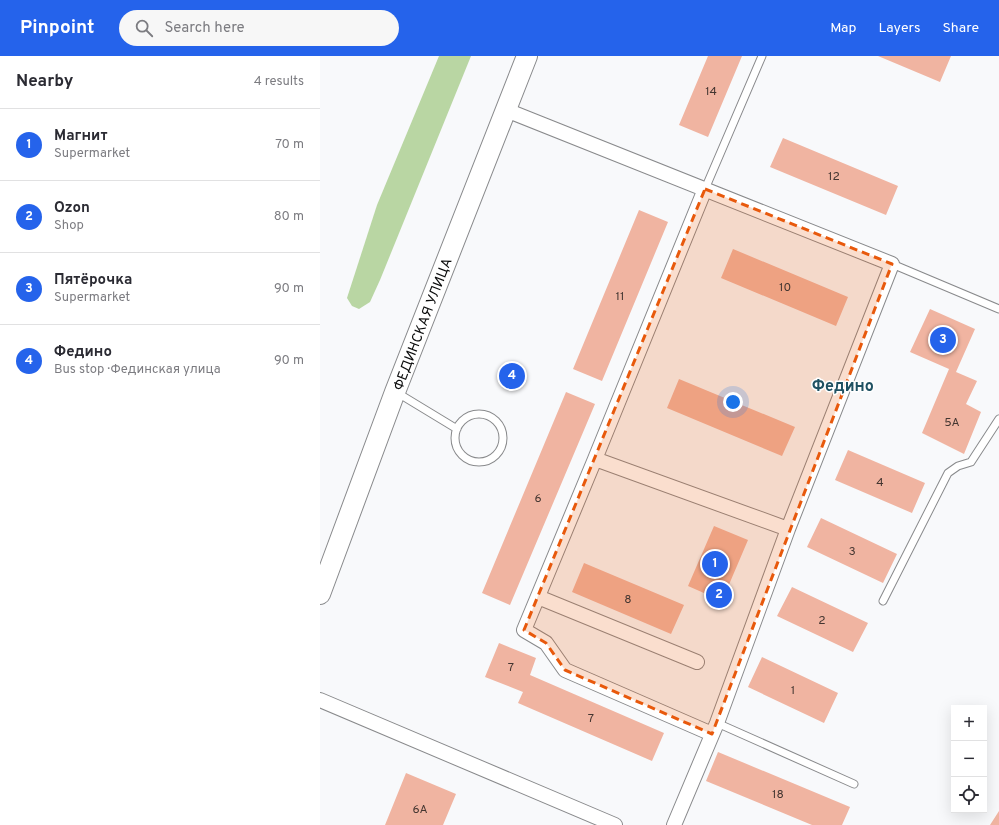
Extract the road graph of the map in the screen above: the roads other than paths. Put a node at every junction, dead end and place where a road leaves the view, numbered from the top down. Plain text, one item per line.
1 (527, 56) edge
2 (762, 56) edge
3 (506, 110) junction
4 (705, 189) junction
5 (892, 264) junction
6 (999, 309) edge
7 (395, 392) junction
8 (999, 419) edge
9 (457, 429) junction
10 (595, 459) junction
11 (788, 529) junction
12 (320, 594) edge
13 (538, 597) junction
14 (883, 601) dead end
15 (697, 662) dead end
16 (320, 700) edge
17 (715, 729) junction
18 (854, 784) dead end
19 (615, 825) edge
20 (674, 825) edge

1 - 3 street, ФЕДИНСКАЯ УЛИЦА
2 - 4 lane
3 - 4 street
3 - 7 street, ФЕДИНСКАЯ УЛИЦА
4 - 5 street
4 - 10 street
5 - 6 lane
5 - 11 street
7 - 9 lane
7 - 12 street, ФЕДИНСКАЯ УЛИЦА
8 - 14 lane
9 - 9 lane
10 - 11 street
10 - 13 street
11 - 17 street
13 - 15 street
13 - 17 street
16 - 19 street
17 - 18 lane
17 - 20 street

